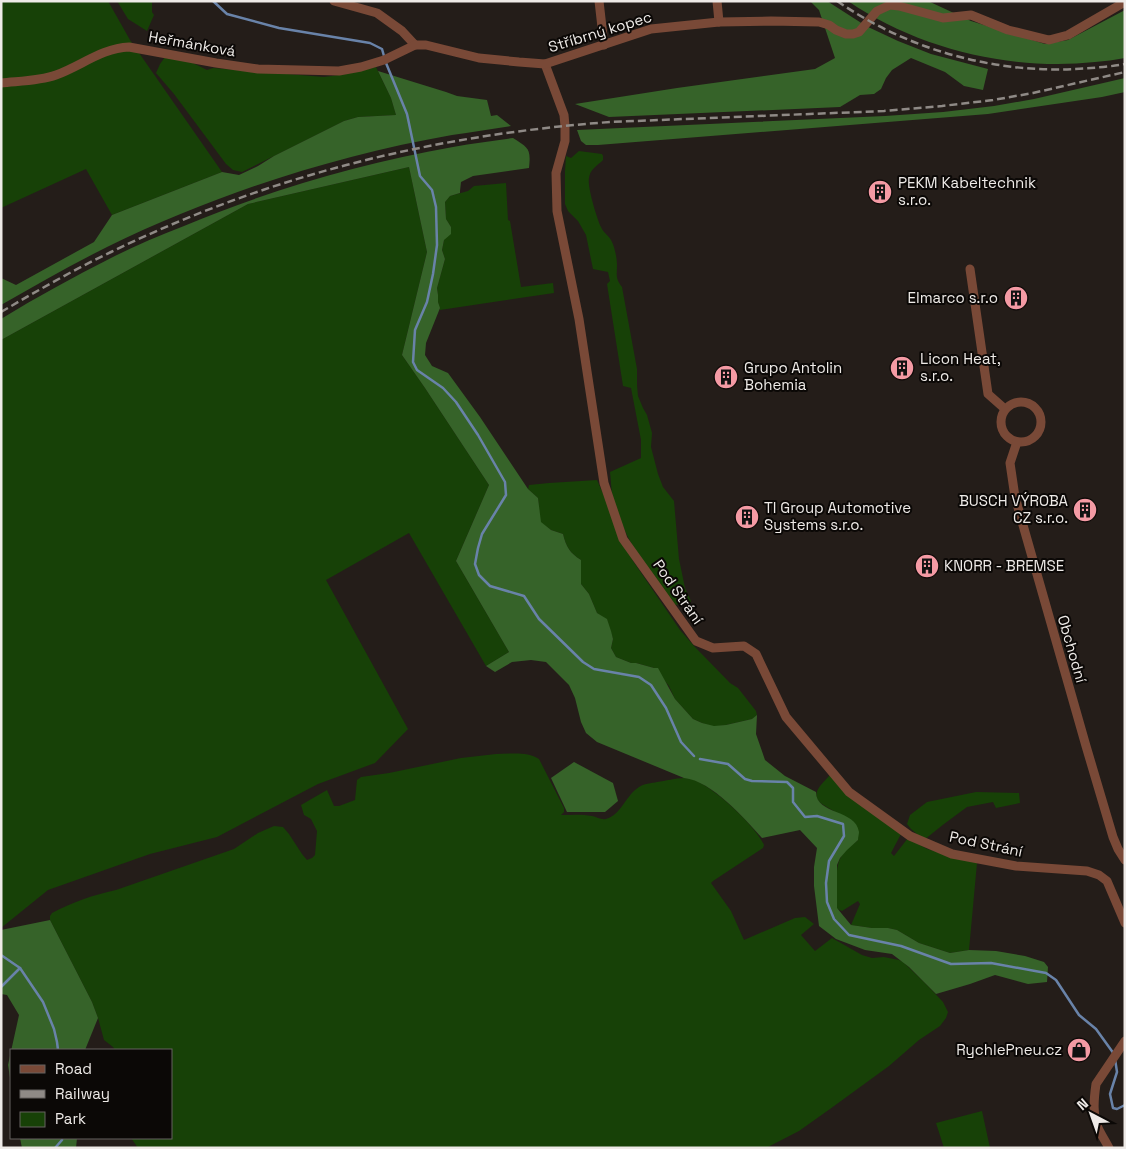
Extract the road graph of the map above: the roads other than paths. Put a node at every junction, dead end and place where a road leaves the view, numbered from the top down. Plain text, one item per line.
1 (334, 1) edge
2 (599, 1) edge
3 (717, 1) edge
4 (1125, 2) edge
5 (719, 22) junction
6 (415, 45) junction
7 (604, 45) junction
8 (545, 64) junction
9 (1, 83) edge
10 (970, 269) dead end
11 (1005, 409) junction
12 (1017, 442) junction
13 (1125, 860) edge
14 (1125, 923) edge
15 (1125, 1041) edge
16 (1110, 1148) edge

1 - 6 street
2 - 7 street
3 - 5 street
4 - 5 street, Stříbrný kopec
5 - 7 street, Stříbrný kopec
6 - 8 street, Stříbrný kopec
6 - 9 street, Heřmánková
7 - 8 street, Stříbrný kopec
8 - 14 street, Pod Strání
10 - 11 street
11 - 12 street
11 - 12 street
12 - 13 street, Obchodní
15 - 16 street

